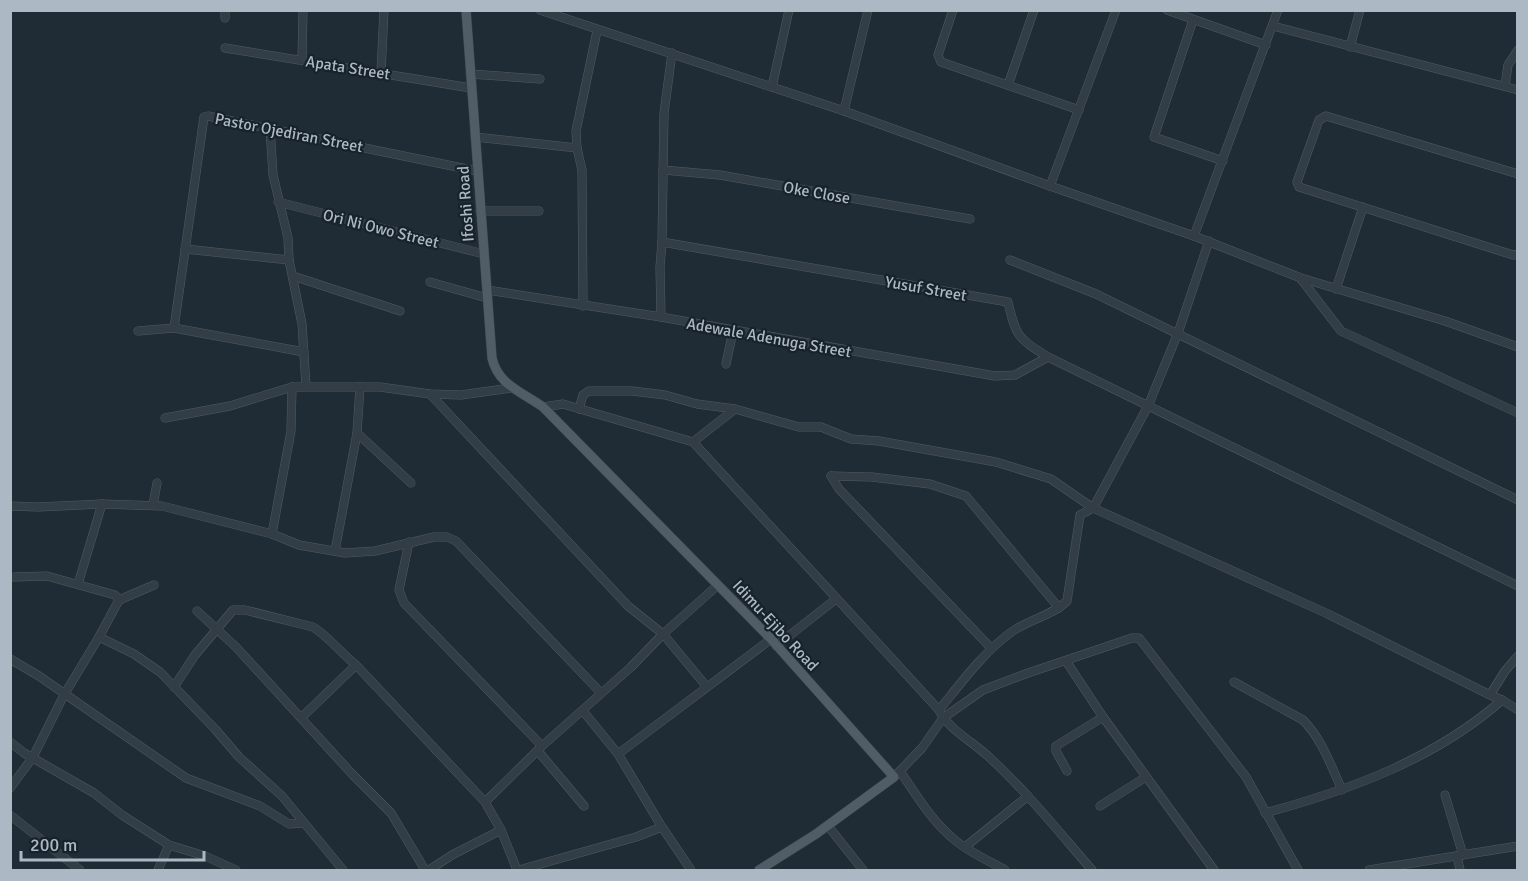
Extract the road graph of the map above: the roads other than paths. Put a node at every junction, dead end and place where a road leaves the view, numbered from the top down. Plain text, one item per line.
1 (303, 10) edge
2 (384, 10) edge
3 (466, 10) edge
4 (540, 10) edge
5 (789, 10) edge
6 (868, 10) edge
7 (953, 10) edge
8 (1034, 10) edge
9 (1116, 10) edge
10 (1167, 10) edge
11 (1278, 10) edge
12 (1360, 10) edge
13 (1193, 20) junction
14 (1273, 26) junction
15 (597, 31) junction
16 (1266, 45) junction
17 (1350, 47) junction
18 (225, 48) dead end
19 (1518, 50) edge
20 (672, 53) junction
21 (302, 60) junction
22 (381, 73) junction
23 (470, 74) junction
24 (540, 79) dead end
25 (1008, 85) junction
26 (1505, 86) junction
27 (772, 87) junction
28 (471, 88) junction
29 (1518, 90) edge
30 (1079, 110) junction
31 (844, 111) junction
32 (270, 128) junction
33 (475, 137) junction
34 (577, 148) junction
35 (1223, 161) junction
36 (663, 170) junction
37 (477, 171) junction
38 (1518, 174) edge
39 (1050, 186) junction
40 (278, 202) junction
41 (1363, 207) junction
42 (480, 211) junction
43 (539, 211) dead end
44 (970, 219) dead end
45 (1194, 236) junction
46 (1209, 241) junction
47 (663, 242) junction
48 (185, 249) junction
49 (1518, 254) edge
50 (484, 255) junction
51 (290, 260) junction
52 (1010, 260) dead end
53 (293, 276) junction
54 (1301, 278) junction
55 (430, 282) dead end
56 (1336, 289) junction
57 (487, 294) junction
58 (583, 306) junction
59 (400, 311) dead end
60 (661, 317) junction
61 (174, 328) junction
62 (733, 331) junction
63 (138, 332) dead end
64 (1178, 333) junction
65 (1518, 347) edge
66 (304, 352) junction
67 (1048, 357) junction
68 (726, 364) dead end
69 (306, 386) junction
70 (292, 387) junction
71 (360, 387) junction
72 (511, 388) junction
73 (430, 394) junction
74 (1148, 406) junction
75 (543, 407) junction
76 (579, 409) junction
77 (735, 409) junction
78 (1518, 413) edge
79 (165, 418) dead end
80 (357, 433) junction
81 (693, 442) junction
82 (157, 483) dead end
83 (411, 483) dead end
84 (1518, 500) edge
85 (102, 504) junction
86 (153, 505) junction
87 (10, 506) edge
88 (1093, 508) junction
89 (272, 534) junction
90 (409, 542) junction
91 (335, 551) junction
92 (14, 577) dead end
93 (78, 584) junction
94 (154, 585) dead end
95 (718, 585) junction
96 (1518, 586) edge
97 (836, 599) junction
98 (119, 600) junction
99 (1059, 608) junction
100 (197, 611) dead end
101 (217, 630) junction
102 (663, 634) junction
103 (99, 637) junction
104 (773, 642) junction
105 (991, 648) junction
106 (1518, 656) edge
107 (10, 659) edge
108 (1066, 661) junction
109 (356, 665) junction
110 (1234, 682) dead end
111 (174, 687) junction
112 (706, 687) junction
113 (602, 693) junction
114 (64, 695) junction
115 (1490, 695) junction
116 (1502, 700) junction
117 (939, 710) junction
118 (583, 711) junction
119 (1517, 711) edge
120 (1103, 717) junction
121 (301, 718) junction
122 (943, 718) junction
123 (10, 742) edge
124 (540, 749) junction
125 (618, 754) junction
126 (33, 757) junction
127 (1067, 771) dead end
128 (897, 774) junction
129 (1146, 777) junction
130 (10, 788) edge
131 (1342, 790) junction
132 (1445, 795) dead end
133 (1028, 796) junction
134 (484, 802) junction
135 (584, 806) dead end
136 (1100, 806) dead end
137 (1265, 813) junction
138 (10, 815) edge
139 (304, 823) junction
140 (828, 826) junction
141 (662, 827) junction
142 (501, 830) junction
143 (169, 845) junction
144 (1518, 846) edge
145 (965, 847) junction
146 (1460, 856) junction
147 (686, 869) edge
148 (1380, 869) edge
149 (80, 870) edge
150 (159, 870) edge
151 (236, 870) edge
152 (343, 870) edge
153 (427, 870) edge
154 (518, 870) edge
155 (759, 870) edge
156 (863, 870) edge
157 (1005, 870) edge
158 (1092, 870) edge
159 (1214, 870) edge
160 (1298, 870) edge
161 (1369, 870) edge
162 (1460, 870) edge

1 - 21 street
2 - 22 street
3 - 23 main road, Ifoshi Road
4 - 15 street
5 - 27 street
6 - 31 street
7 - 25 street
8 - 25 street
9 - 30 street
10 - 13 street
11 - 14 street
12 - 17 street
13 - 16 street
13 - 35 street
14 - 16 street
14 - 17 street
15 - 20 street
15 - 34 street
16 - 35 street
17 - 26 street
18 - 21 street, Apata Street
19 - 26 street
20 - 27 street
20 - 36 street
21 - 22 street, Apata Street
22 - 28 street, Apata Street
23 - 24 street
23 - 28 main road, Ifoshi Road
25 - 30 street
26 - 29 street
27 - 31 street
28 - 33 main road, Ifoshi Road
30 - 39 street
31 - 39 street
32 - 37 street, Pastor Ojediran Street
32 - 40 street
32 - 48 street, Pastor Ojediran Street
33 - 34 street
33 - 37 main road, Ifoshi Road
34 - 58 street
35 - 45 street
36 - 44 street, Oke Close
36 - 47 street
37 - 42 main road, Ifoshi Road
38 - 41 street
39 - 45 street
40 - 50 street, Ori Ni Owo Street
40 - 51 street
41 - 49 street
41 - 56 street
42 - 43 street
42 - 50 main road, Ifoshi Road
45 - 46 street
46 - 54 street
46 - 64 street
47 - 60 street
47 - 67 street, Yusuf Street
48 - 51 street
48 - 61 street, Pastor Ojediran Street
50 - 57 main road, Ifoshi Road
51 - 53 street
52 - 64 street
53 - 59 street
53 - 66 street
54 - 56 street
54 - 78 street
55 - 57 street, Adewale Adenuga Street
56 - 65 street
57 - 58 street, Adewale Adenuga Street
57 - 72 main road, Ifoshi Road
58 - 60 street, Adewale Adenuga Street
60 - 62 street, Adewale Adenuga Street
61 - 63 street
61 - 66 street
62 - 67 street, Adewale Adenuga Street
62 - 68 street
64 - 74 street
64 - 84 street
66 - 69 street
67 - 74 street, Yusuf Street
69 - 70 street
69 - 71 street
70 - 79 street
70 - 89 street
71 - 73 street
71 - 80 street
72 - 73 street
72 - 75 main road, Idimu-Ejibo Road
73 - 102 street
74 - 88 street
74 - 96 street, Yusuf Street
75 - 76 street
75 - 95 main road, Idimu-Ejibo Road
76 - 77 street
76 - 81 street
77 - 81 street
77 - 88 street
80 - 83 street
80 - 91 street
81 - 97 street
82 - 86 street
85 - 86 street
85 - 87 street
85 - 93 street
86 - 89 street
88 - 99 street
88 - 115 street
89 - 91 street
90 - 91 street
90 - 113 street
90 - 124 street
92 - 93 street
93 - 98 street
94 - 98 street
95 - 102 street
95 - 104 main road, Idimu-Ejibo Road
97 - 104 street
97 - 117 street
98 - 103 street
99 - 105 street
99 - 105 street
100 - 101 street
101 - 109 street
101 - 111 street
101 - 121 street
102 - 112 street
102 - 113 street
103 - 111 street
103 - 114 street
104 - 112 street
104 - 128 main road, Idimu-Ejibo Road
105 - 117 street
106 - 115 street
107 - 114 street
108 - 120 street
108 - 122 street
108 - 137 street
109 - 121 street
109 - 134 street
110 - 131 street
111 - 139 street
112 - 125 street
113 - 118 street
114 - 126 street
114 - 139 street
115 - 116 street
116 - 119 street
116 - 131 street
117 - 122 street
118 - 124 street
118 - 125 street
120 - 127 street
120 - 129 street
121 - 153 street
122 - 128 street
122 - 133 street
123 - 126 street
124 - 134 street
124 - 135 street
125 - 141 street
126 - 130 street
126 - 143 street
128 - 140 main road
128 - 145 street
129 - 136 street
129 - 159 street
131 - 137 street
132 - 146 street
133 - 145 street
133 - 158 street
134 - 142 street
137 - 160 street
138 - 149 street
139 - 152 street
140 - 155 main road
140 - 156 street
141 - 147 street
141 - 154 street
142 - 153 street
142 - 154 street
143 - 150 street
143 - 151 street
144 - 146 street
145 - 157 street
146 - 148 street
146 - 162 street
148 - 161 street

